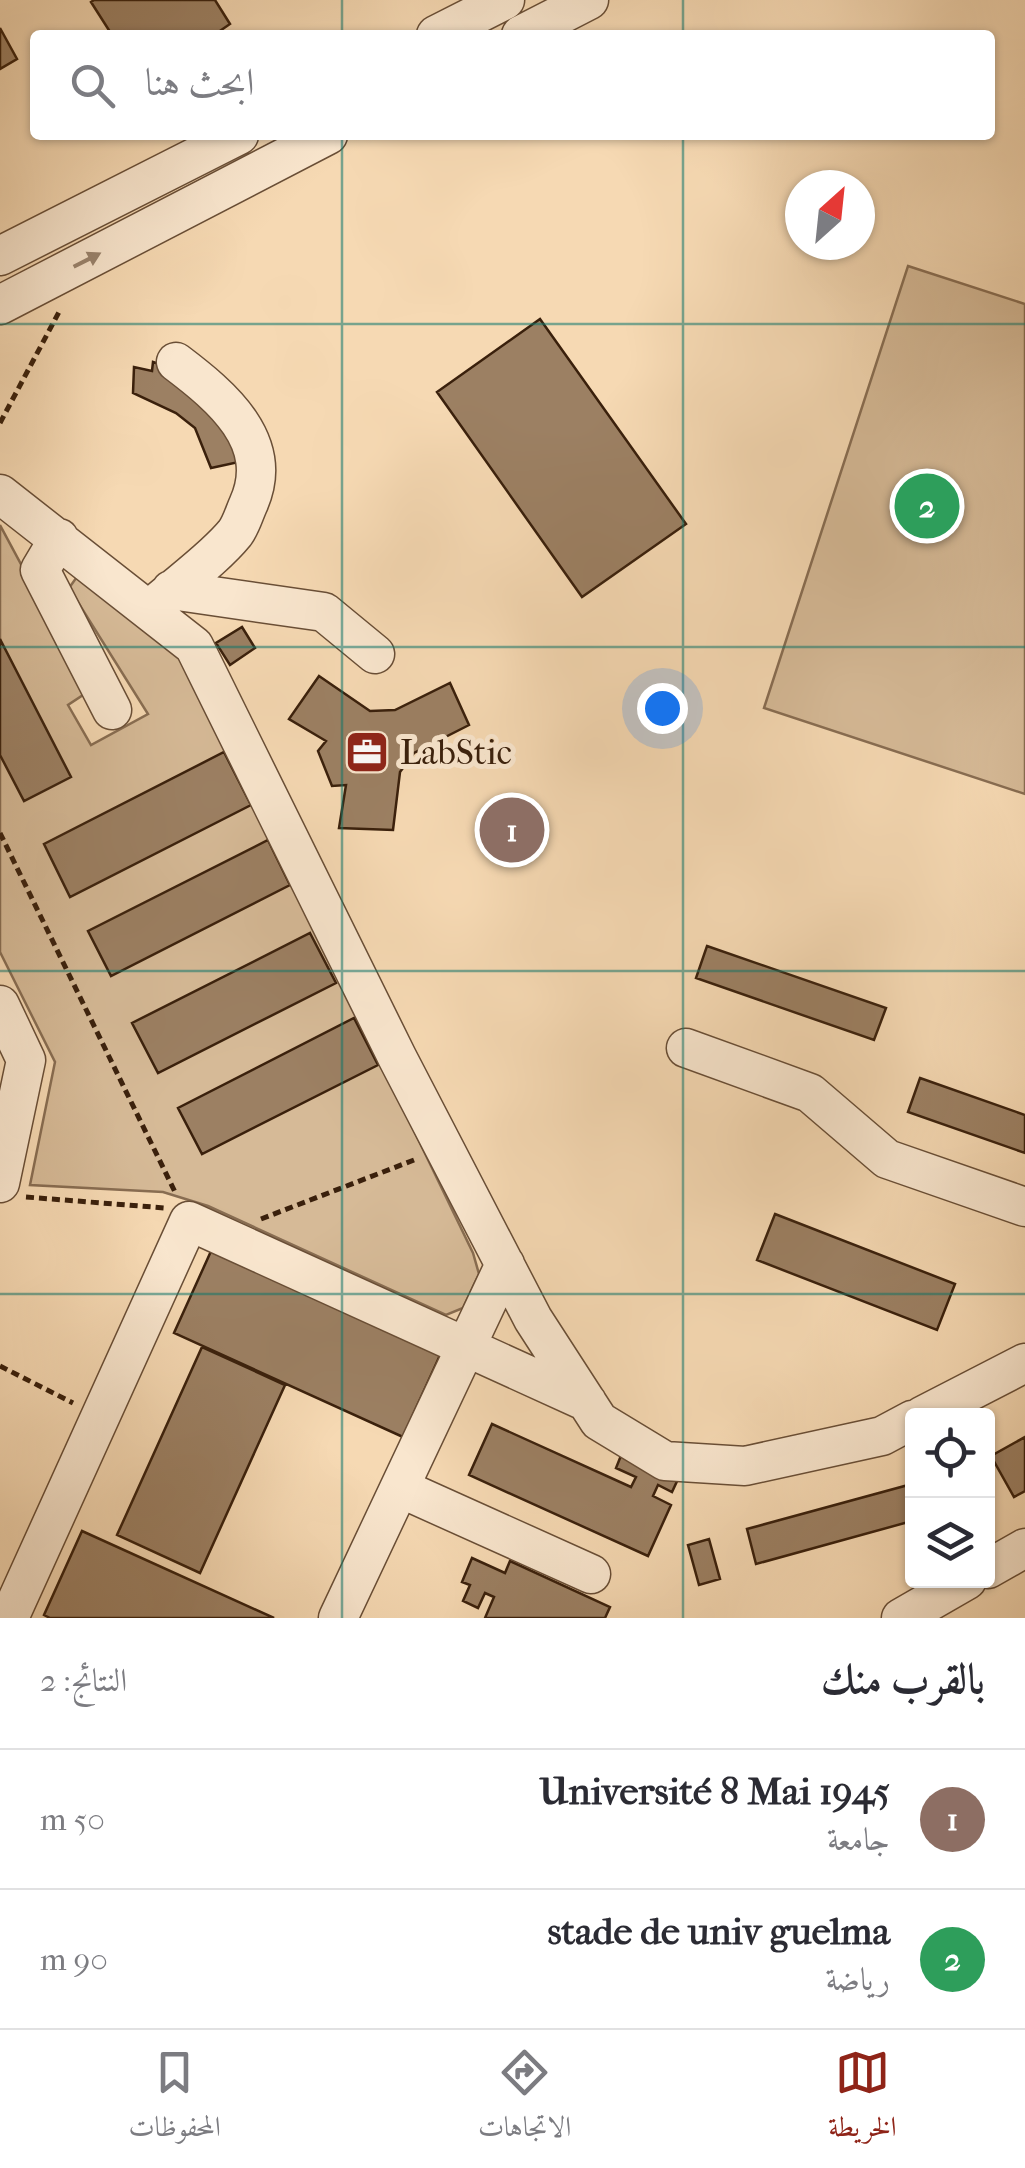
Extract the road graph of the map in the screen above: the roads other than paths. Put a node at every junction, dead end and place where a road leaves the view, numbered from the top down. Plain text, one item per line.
1 (505, 0) edge
2 (589, 0) edge
3 (446, 30) edge
4 (532, 30) edge
5 (229, 140) edge
6 (318, 140) edge
7 (0, 256) edge
8 (0, 305) edge
9 (176, 362) dead end
10 (0, 494) edge
11 (59, 538) junction
12 (160, 600) junction
13 (375, 654) dead end
14 (112, 710) dead end
15 (0, 1005) edge
16 (686, 1048) dead end
17 (13, 1066) edge
18 (9, 1190) edge
19 (1025, 1206) edge
20 (505, 1264) junction
21 (468, 1348) junction
22 (1025, 1363) edge
23 (587, 1402) junction
24 (938, 1408) edge
25 (905, 1424) edge
26 (400, 1488) junction
27 (1025, 1548) edge
28 (995, 1565) edge
29 (590, 1574) dead end
30 (953, 1588) edge
31 (9, 1618) edge
32 (338, 1618) edge
33 (900, 1618) edge

1 - 3 street
2 - 4 street
5 - 7 street
8 -> 6 street
9 - 12 street
10 - 11 street
11 - 12 street
11 - 14 street
12 - 13 street
12 - 20 street
15 - 17 street
16 - 19 street
17 - 18 street
20 - 21 street
20 - 23 street
21 - 23 street
21 - 26 street
21 - 31 street
22 - 24 street
23 - 25 street
26 - 29 street
26 - 32 street
27 - 28 street
30 - 33 street

